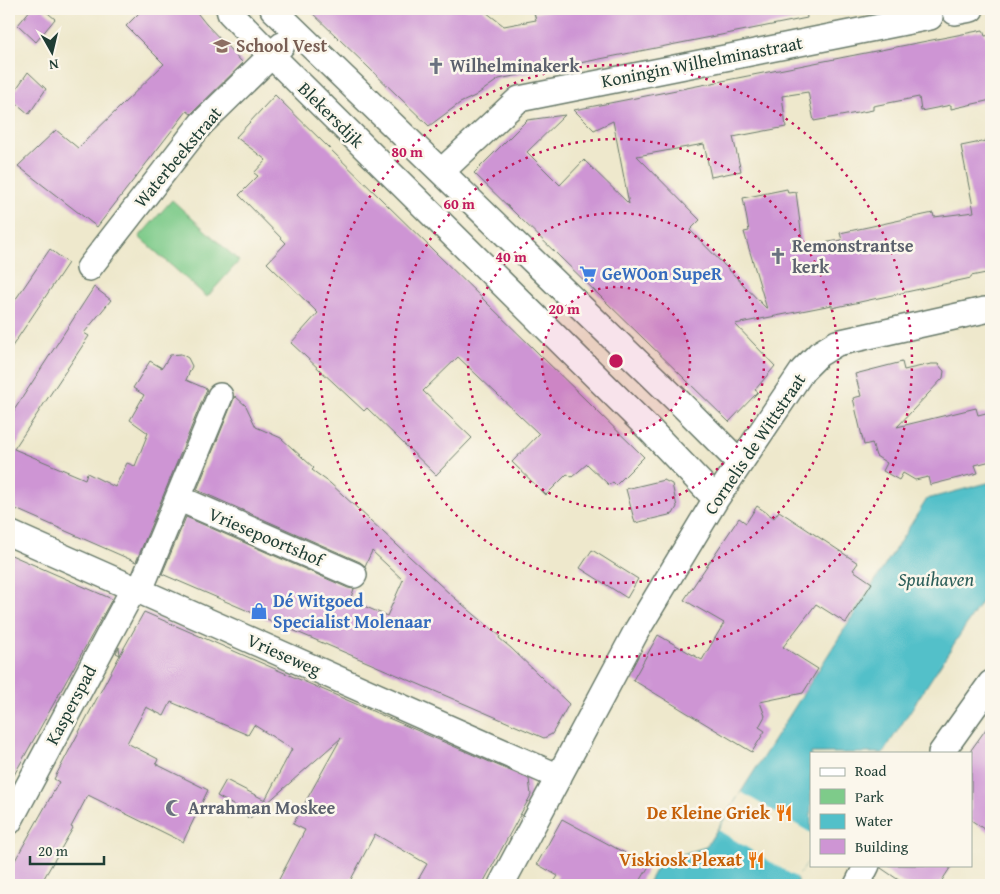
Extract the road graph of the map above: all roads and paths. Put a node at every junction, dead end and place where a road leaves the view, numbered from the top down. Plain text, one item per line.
1 (229, 9) edge
2 (273, 9) edge
3 (929, 13) edge
4 (296, 30) junction
5 (271, 55) junction
6 (442, 171) junction
7 (89, 268) dead end
8 (984, 310) dead end
9 (220, 396) dead end
10 (678, 401) junction
11 (650, 430) junction
12 (740, 463) junction
13 (178, 498) junction
14 (716, 499) junction
15 (9, 533) edge
16 (354, 575) dead end
17 (137, 589) junction
18 (991, 683) edge
19 (942, 752) edge
20 (559, 777) junction
21 (9, 822) edge
22 (501, 885) edge

1 - 5 street, Blekersdijk
2 - 4 street, Blekersdijk
3 - 6 street, Koningin Wilhelminastraat
4 - 5 street, Waterbeekstraat
4 - 6 street, Blekersdijk
5 - 7 street, Waterbeekstraat
5 - 11 street, Blekersdijk
6 - 10 street, Blekersdijk
8 - 12 street, Cornelis de Wittstraat
9 - 13 street
10 - 11 street
10 - 12 street, Blekersdijk
11 - 14 street, Blekersdijk
12 - 14 street, Cornelis de Wittstraat
13 - 16 street, Vriesepoortshof
13 - 17 street
14 - 20 street, Cornelis de Wittstraat
15 - 17 street, Vrieseweg
17 - 20 street, Vrieseweg
17 - 21 street, Kasperspad
18 - 19 street
20 - 22 street, Cornelis de Wittstraat

